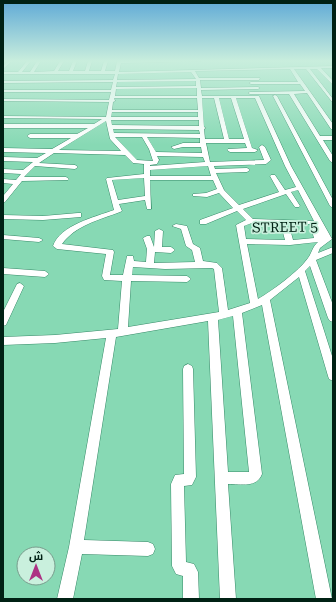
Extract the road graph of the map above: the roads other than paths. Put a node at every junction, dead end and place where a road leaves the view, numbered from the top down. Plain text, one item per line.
1 (52, 89) edge
2 (99, 89) edge
3 (112, 89) edge
4 (115, 89) edge
5 (150, 89) edge
6 (150, 89) edge
7 (150, 89) edge
8 (188, 89) edge
9 (199, 89) edge
10 (205, 89) edge
11 (257, 89) edge
12 (307, 89) edge
13 (323, 89) edge
14 (3, 91) edge
15 (291, 92) junction
16 (309, 92) junction
17 (114, 93) junction
18 (3, 96) edge
19 (275, 96) dead end
20 (216, 97) junction
21 (233, 97) junction
22 (3, 100) edge
23 (333, 102) edge
24 (120, 103) dead end
25 (151, 103) dead end
26 (159, 103) junction
27 (50, 106) dead end
28 (158, 111) junction
29 (201, 111) junction
30 (3, 113) edge
31 (3, 117) edge
32 (202, 119) junction
33 (3, 126) edge
34 (37, 126) junction
35 (96, 126) junction
36 (110, 127) junction
37 (203, 128) junction
38 (333, 128) edge
39 (143, 135) junction
40 (79, 136) junction
41 (112, 136) junction
42 (318, 138) junction
43 (333, 138) edge
44 (203, 140) junction
45 (227, 141) junction
46 (247, 141) junction
47 (24, 143) junction
48 (174, 147) dead end
49 (3, 150) edge
50 (230, 150) dead end
51 (250, 150) junction
52 (53, 151) junction
53 (70, 152) junction
54 (126, 153) junction
55 (154, 154) junction
56 (205, 155) junction
57 (3, 159) edge
58 (333, 161) edge
59 (36, 162) junction
60 (64, 166) junction
61 (75, 167) dead end
62 (212, 169) junction
63 (247, 170) dead end
64 (3, 171) edge
65 (148, 171) junction
66 (25, 172) junction
67 (273, 176) dead end
68 (66, 179) dead end
69 (18, 180) junction
70 (3, 181) edge
71 (299, 188) junction
72 (220, 190) junction
73 (285, 192) junction
74 (5, 194) edge
75 (195, 195) dead end
76 (148, 198) junction
77 (3, 201) edge
78 (116, 202) junction
79 (297, 206) dead end
80 (333, 206) edge
81 (148, 208) dead end
82 (238, 208) junction
83 (78, 215) dead end
84 (3, 217) edge
85 (251, 221) junction
86 (203, 222) dead end
87 (176, 226) dead end
88 (286, 229) dead end
89 (159, 231) dead end
90 (3, 237) edge
91 (148, 238) dead end
92 (331, 238) edge
93 (39, 240) dead end
94 (243, 240) junction
95 (319, 240) junction
96 (290, 242) junction
97 (155, 249) junction
98 (170, 250) dead end
99 (333, 250) edge
100 (312, 259) junction
101 (201, 264) junction
102 (150, 265) junction
103 (3, 271) edge
104 (301, 271) junction
105 (45, 274) dead end
106 (127, 278) junction
107 (187, 278) dead end
108 (20, 286) dead end
109 (260, 302) junction
110 (237, 312) junction
111 (219, 317) junction
112 (333, 318) edge
113 (3, 322) edge
114 (117, 334) junction
115 (3, 341) edge
116 (188, 369) dead end
117 (333, 376) edge
118 (222, 478) junction
119 (76, 547) junction
120 (148, 548) dead end
121 (65, 599) edge
122 (191, 599) edge
123 (228, 599) edge
124 (324, 599) edge

1 - 17 street
2 - 17 street
3 - 17 street
4 - 17 street
5 - 17 street
6 - 17 street
7 - 17 street
8 - 26 street
9 - 29 street
10 - 20 street
11 - 15 street
12 - 16 street
13 - 23 street
14 - 17 street
15 - 16 street
15 - 42 street
16 - 38 street
17 - 18 street
17 - 22 street
17 - 24 street
17 - 27 street
17 - 28 street
17 - 30 street
17 - 31 street
17 - 32 street
17 - 35 street
17 - 36 street
19 - 80 street
20 - 21 street
20 - 45 street
21 - 46 street
21 - 71 street
25 - 26 street
26 - 28 street
28 - 29 street
29 - 32 street
32 - 37 street
33 - 34 street
34 - 35 street
34 - 47 street
35 - 40 street
36 - 37 street
36 - 41 street
37 - 44 street
39 - 41 street
39 - 44 street
39 - 55 street
40 - 47 street
40 - 52 street
41 - 54 street
42 - 43 street
42 - 58 street
44 - 45 street
44 - 48 street
44 - 56 street
45 - 46 street
46 - 51 street
47 - 49 street
47 - 52 street
50 - 51 street
51 - 62 street
52 - 53 street
52 - 59 street
53 - 54 street
53 - 60 street
54 - 65 street
55 - 56 street
55 - 65 street
56 - 62 street
57 - 59 street
59 - 60 street
59 - 66 street
60 - 61 street
62 - 63 street
62 - 65 street
62 - 65 street
62 - 72 street
64 - 66 street
65 - 76 street
65 - 78 street
66 - 69 street
67 - 73 street
68 - 69 street
69 - 70 street
69 - 74 street
71 - 73 street
71 - 92 street
72 - 75 street
72 - 82 street
73 - 79 street
73 - 82 street
74 - 77 street
76 - 78 street
76 - 81 street
78 - 106 street
82 - 85 street
82 - 86 street
83 - 84 street
85 - 94 street
85 - 95 street
87 - 101 street
88 - 96 street
89 - 97 street
90 - 93 street
91 - 97 street
92 - 95 street, STREET 5
92 - 100 street
94 - 96 street, STREET 5
94 - 109 street
95 - 96 street, STREET 5
97 - 98 street
97 - 102 street
99 - 100 street
100 - 104 street
100 - 112 street
101 - 102 street
101 - 111 street
102 - 106 street
103 - 105 street
104 - 109 street
104 - 117 street
106 - 107 street
106 - 114 street
108 - 113 street
109 - 110 street
109 - 124 street
110 - 111 street
110 - 118 street
111 - 114 street
111 - 118 street
114 - 115 street
114 - 119 street
116 - 122 street
118 - 123 street
119 - 120 street
119 - 121 street

